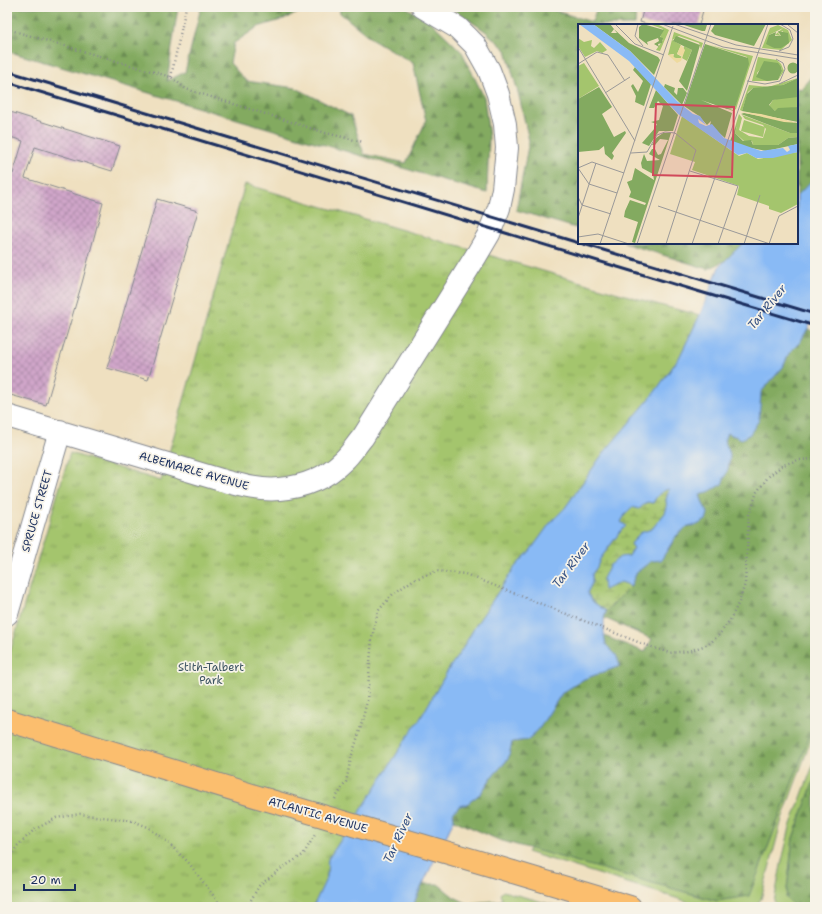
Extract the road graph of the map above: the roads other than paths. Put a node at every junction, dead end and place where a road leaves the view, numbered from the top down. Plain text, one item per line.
1 (423, 7) edge
2 (7, 416) edge
3 (60, 431) junction
4 (7, 614) edge
5 (7, 720) edge
6 (630, 907) edge

1 - 3 street, ALBEMARLE AVENUE
2 - 3 street, ALBEMARLE AVENUE
3 - 4 street, SPRUCE STREET
5 - 6 main road, ATLANTIC AVENUE, bridge

